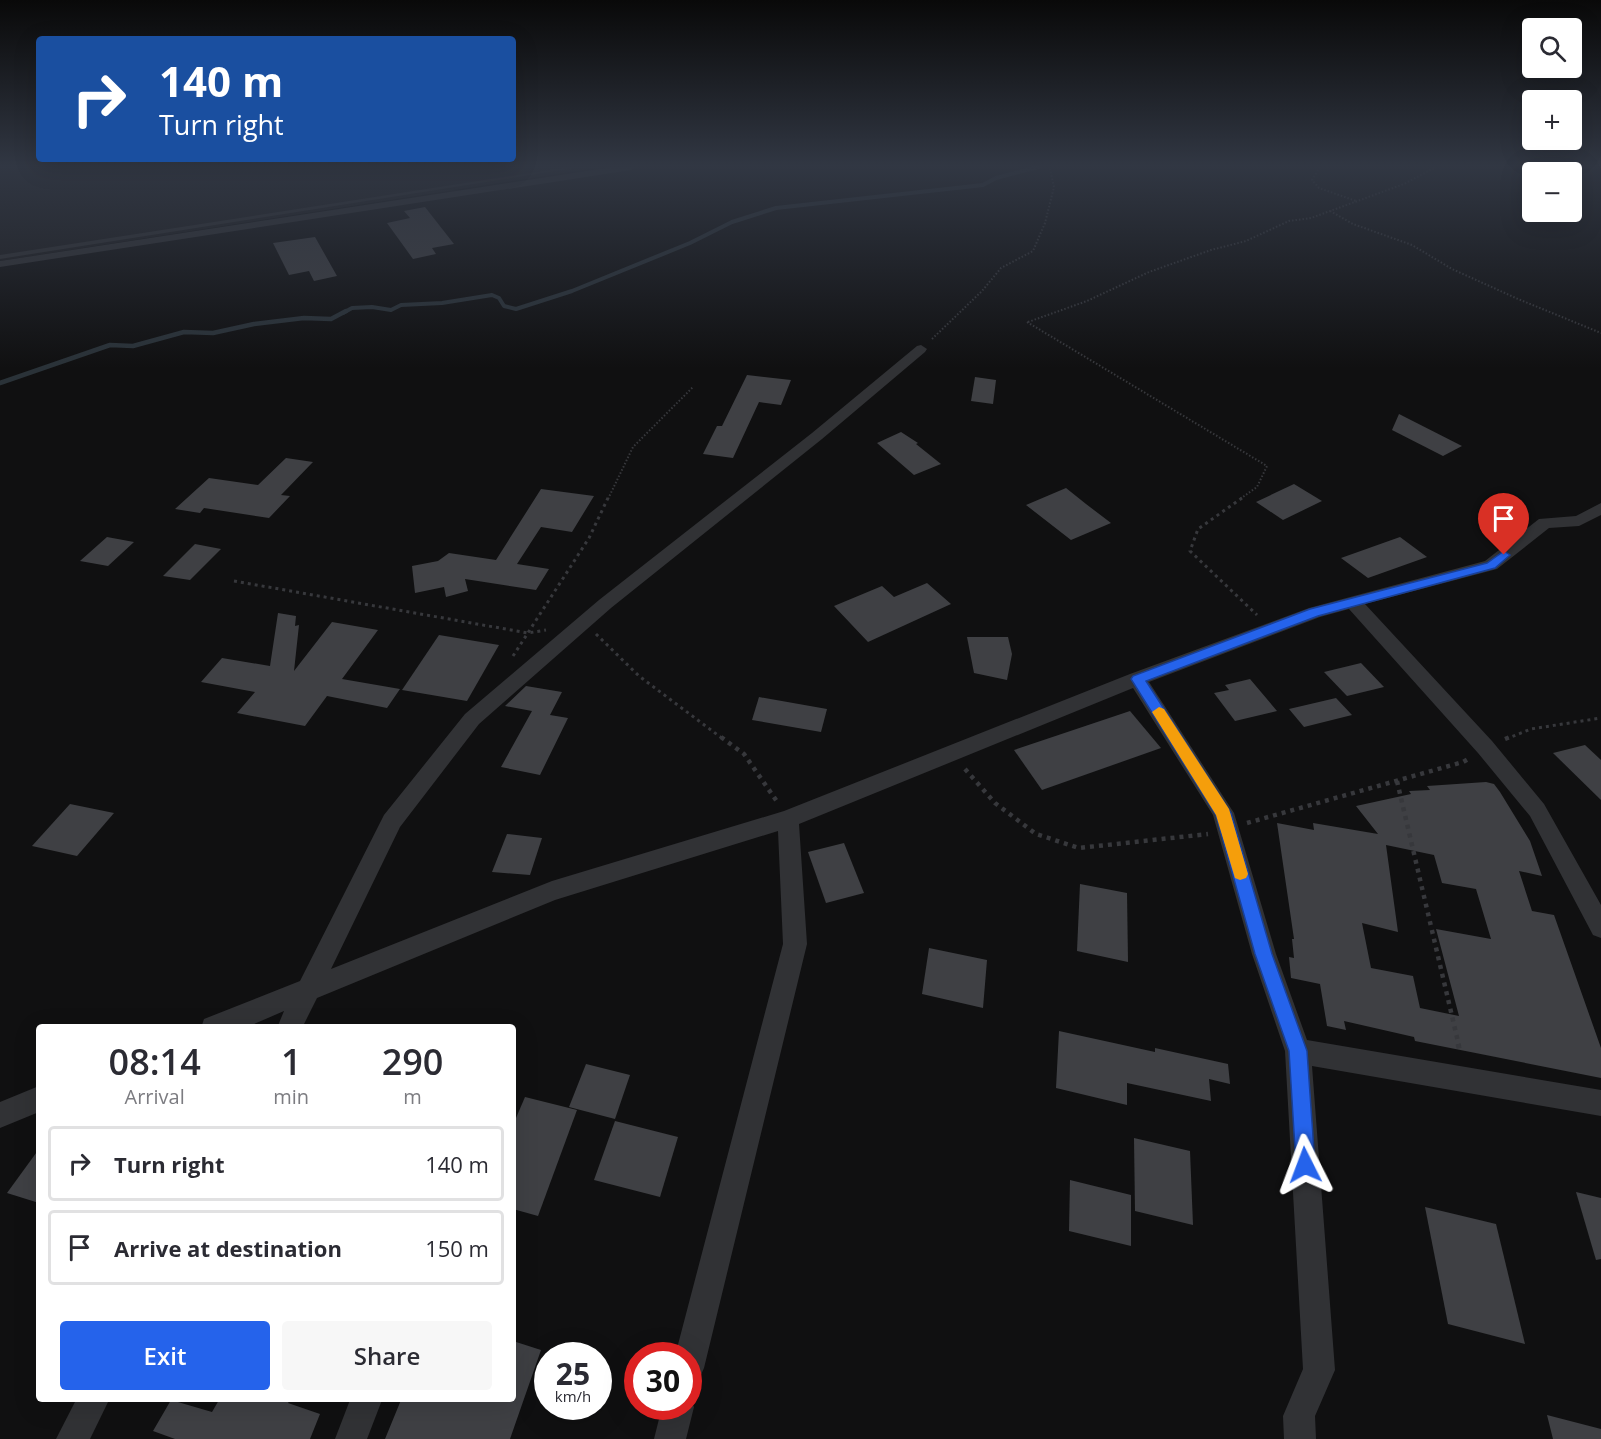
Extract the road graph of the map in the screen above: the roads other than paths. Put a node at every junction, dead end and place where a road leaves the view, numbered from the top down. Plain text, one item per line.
1 (147, 234) edge
2 (194, 234) edge
3 (0, 257) edge
4 (0, 264) edge
5 (921, 349) road end
6 (1601, 508) edge
7 (1353, 602) junction
8 (1137, 679) junction
9 (789, 819) junction
10 (1601, 927) edge
11 (309, 988) junction
12 (223, 1024) edge
13 (291, 1024) edge
14 (1298, 1051) junction
15 (36, 1100) edge
16 (1601, 1103) edge
17 (0, 1115) edge
18 (695, 1342) edge
19 (92, 1402) edge
20 (365, 1402) edge
21 (675, 1420) edge
22 (72, 1439) edge
23 (351, 1439) edge
24 (670, 1439) edge
25 (1300, 1439) edge

1 - 3 lane
2 - 4 street
5 - 11 street
6 - 7 street
7 - 8 street
7 - 10 street
8 - 9 street
8 - 14 street
9 - 11 street
9 - 18 street
11 - 12 street
11 - 13 street
14 - 16 street
14 - 25 street
15 - 17 street
19 - 22 street
20 - 23 street
21 - 24 street

